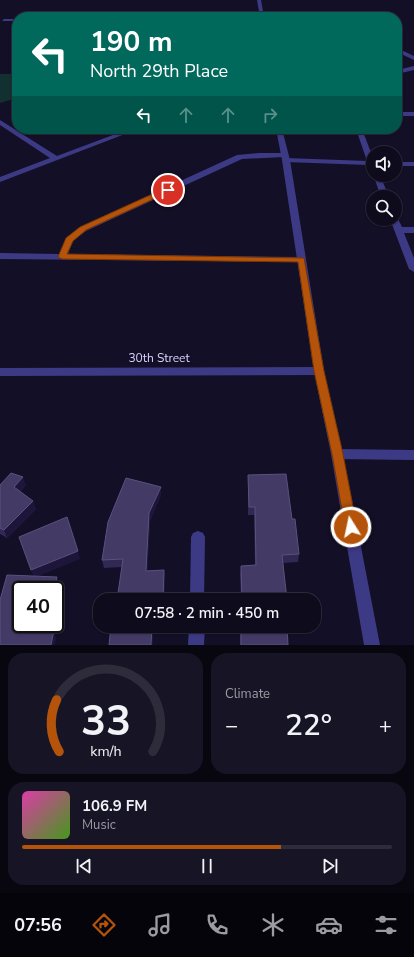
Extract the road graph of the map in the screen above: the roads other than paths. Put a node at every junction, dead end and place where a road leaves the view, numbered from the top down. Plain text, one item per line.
1 (259, 0) edge
2 (261, 12) edge
3 (4, 20) dead end
4 (12, 20) edge
5 (402, 52) edge
6 (414, 58) edge
7 (414, 68) edge
8 (402, 71) edge
9 (402, 114) edge
10 (414, 114) edge
11 (0, 122) edge
12 (12, 130) edge
13 (18, 134) edge
14 (122, 134) edge
15 (280, 134) edge
16 (361, 134) edge
17 (366, 148) edge
18 (285, 157) junction
19 (56, 159) junction
20 (366, 164) edge
21 (402, 164) edge
22 (414, 164) edge
23 (0, 180) edge
24 (397, 226) edge
25 (398, 230) junction
26 (414, 230) edge
27 (0, 256) edge
28 (62, 257) junction
29 (301, 260) junction
30 (414, 269) edge
31 (319, 371) junction
32 (0, 372) edge
33 (337, 454) junction
34 (414, 455) edge
35 (198, 537) dead end
36 (197, 593) edge
37 (196, 633) edge
38 (196, 645) edge
39 (372, 645) edge

1 - 2 street
3 - 4 street
5 - 6 street
7 - 8 street
9 - 10 street
11 - 12 street
13 - 19 street
14 - 19 street
15 - 18 street
16 - 17 street
18 - 20 street
18 - 28 street
18 - 29 street
19 - 23 street
21 - 22 street
24 - 25 street
25 - 26 street
25 - 30 street
27 - 28 street
28 - 29 street
29 - 31 street
31 - 32 street, 30th Street
31 - 33 street
33 - 34 street
33 - 39 street
35 - 36 street
37 - 38 street

